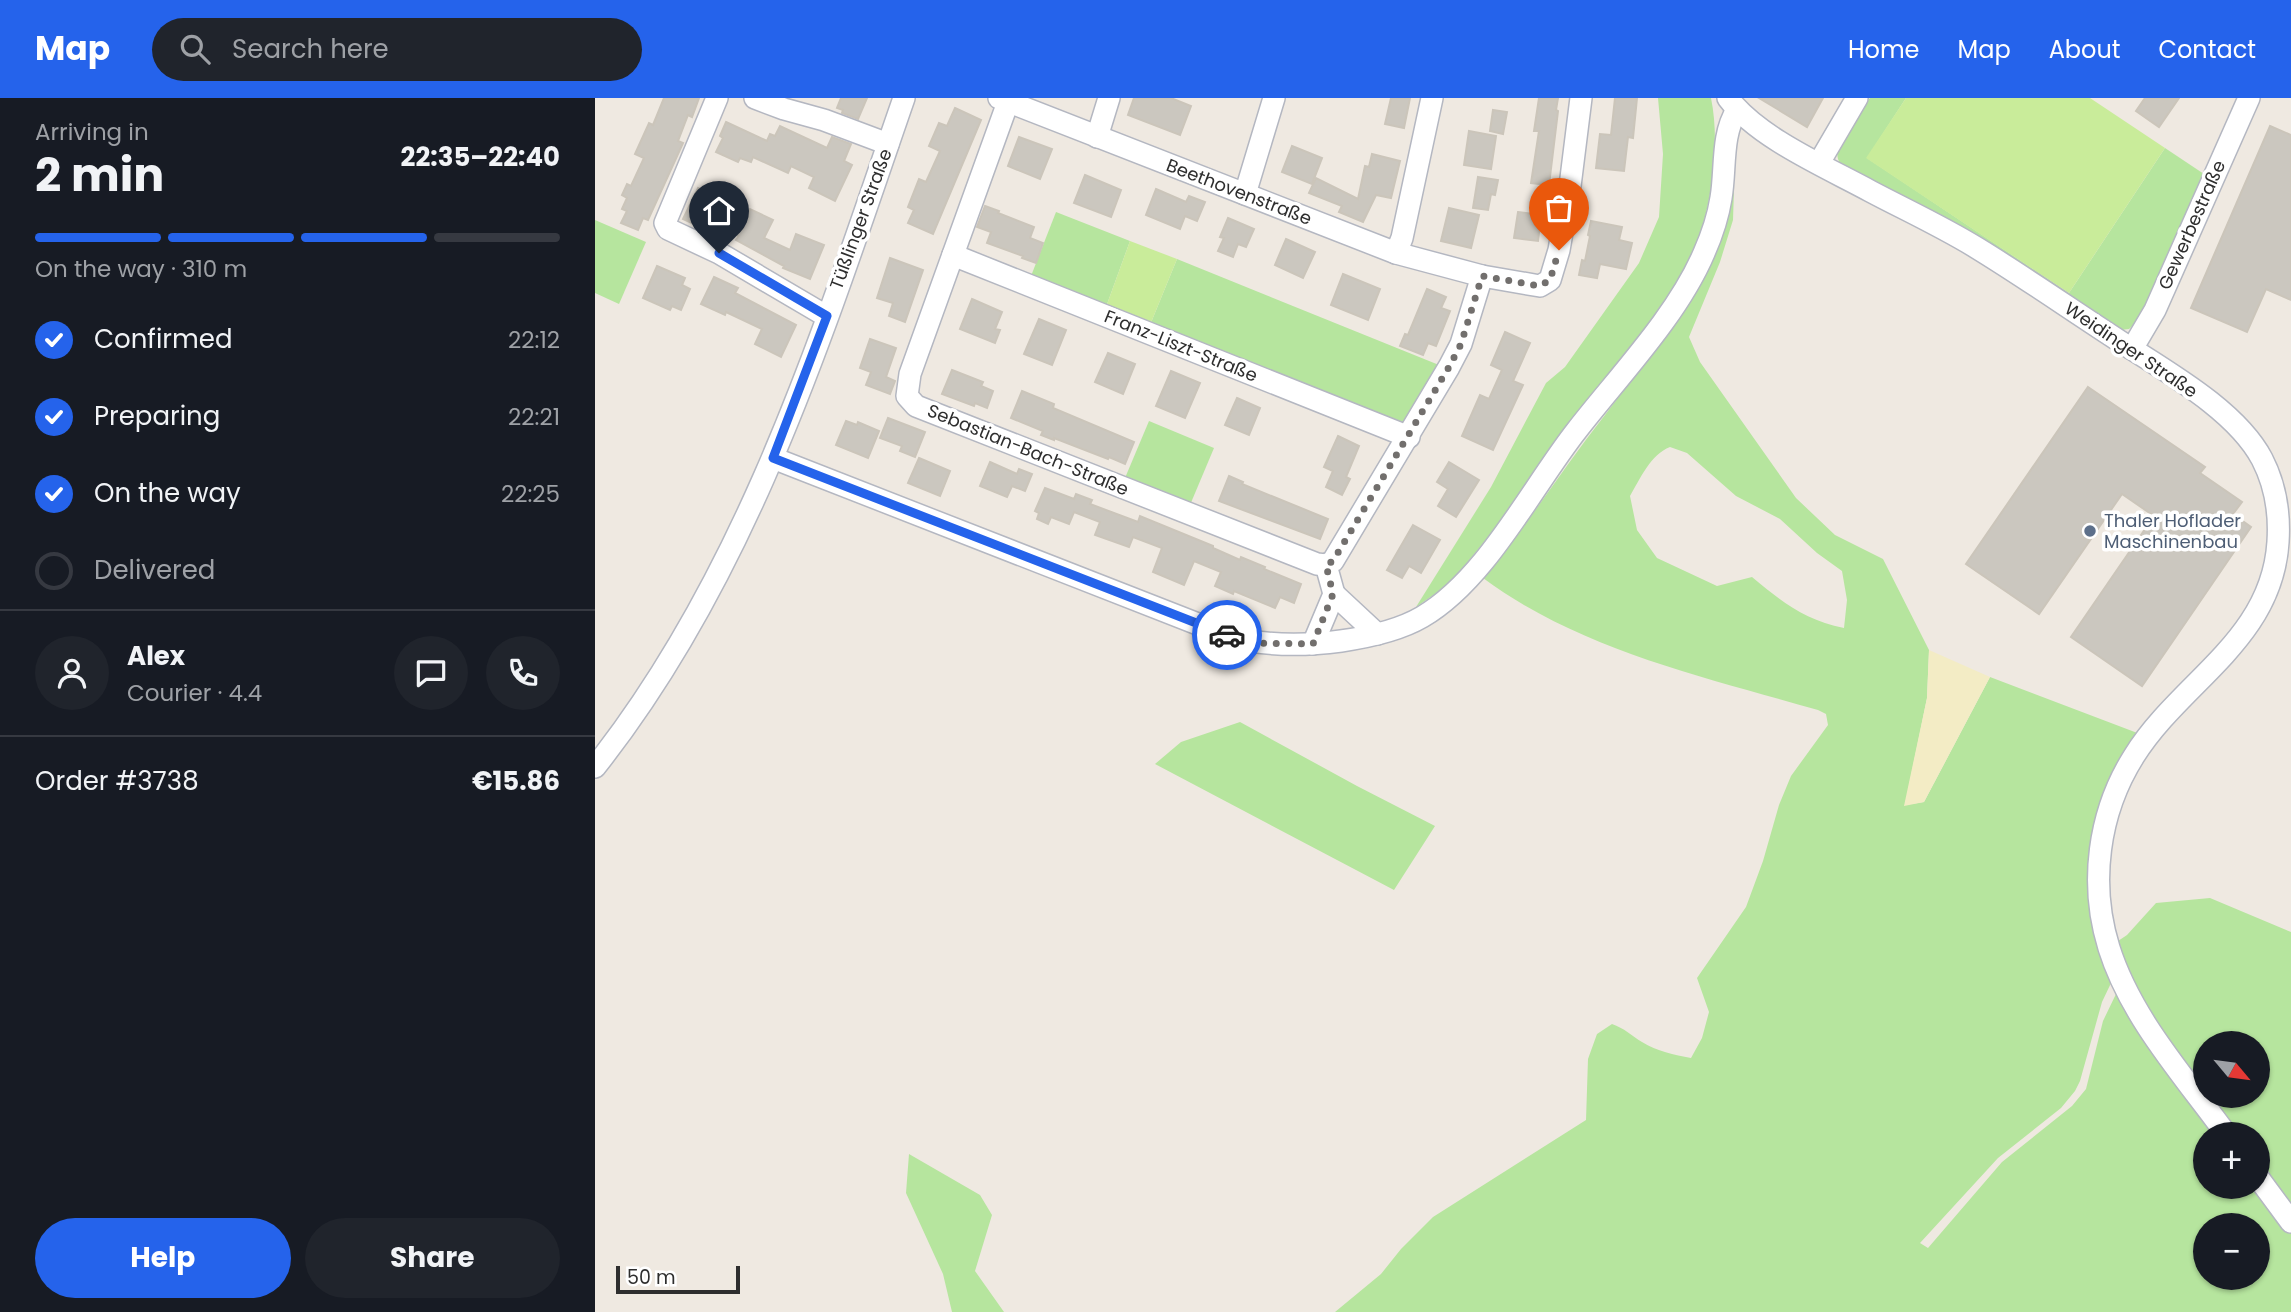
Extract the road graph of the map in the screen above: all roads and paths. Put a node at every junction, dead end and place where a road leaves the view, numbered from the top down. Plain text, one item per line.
1 (717, 98) edge
2 (755, 98) edge
3 (904, 98) edge
4 (1109, 98) edge
5 (1274, 98) edge
6 (1432, 98) edge
7 (1581, 98) edge
8 (1857, 98) edge
9 (2249, 98) edge
10 (1004, 100) edge
11 (1733, 104) edge
12 (1097, 137) junction
13 (888, 144) junction
14 (1819, 163) junction
15 (1245, 194) junction
16 (1396, 253) junction
17 (953, 255) junction
18 (1482, 276) junction
19 (827, 316) junction
20 (2132, 349) junction
21 (1409, 437) junction
22 (773, 458) junction
23 (1326, 565) junction
24 (1333, 594) junction
25 (1377, 635) junction
26 (1313, 644) junction
27 (595, 767) edge
28 (2218, 1122) edge
29 (2270, 1194) edge
30 (2291, 1222) edge

1 - 19 street
2 - 13 street
3 - 13 street, Tüßlinger Straße
4 - 12 street
5 - 15 street
6 - 16 street
7 - 18 street, Beethovenstraße
8 - 14 street
9 - 20 street, Gewerbestraße
10 - 12 street, Beethovenstraße
10 - 17 street, Sebastian-Bach-Straße
11 - 14 street, Weidinger Straße
11 - 25 street
12 - 15 street, Beethovenstraße
13 - 19 street, Tüßlinger Straße
14 - 20 street, Weidinger Straße
15 - 16 street, Beethovenstraße
16 - 18 street, Beethovenstraße
17 - 21 street, Franz-Liszt-Straße
17 - 23 street, Sebastian-Bach-Straße
18 - 21 street
19 - 22 street, Tüßlinger Straße
20 - 28 street, Weidinger Straße
21 - 23 street
22 - 26 street
22 - 27 street, Tüßlinger Straße
23 - 24 street
24 - 25 street
24 - 26 street
25 - 26 street
29 - 30 street

